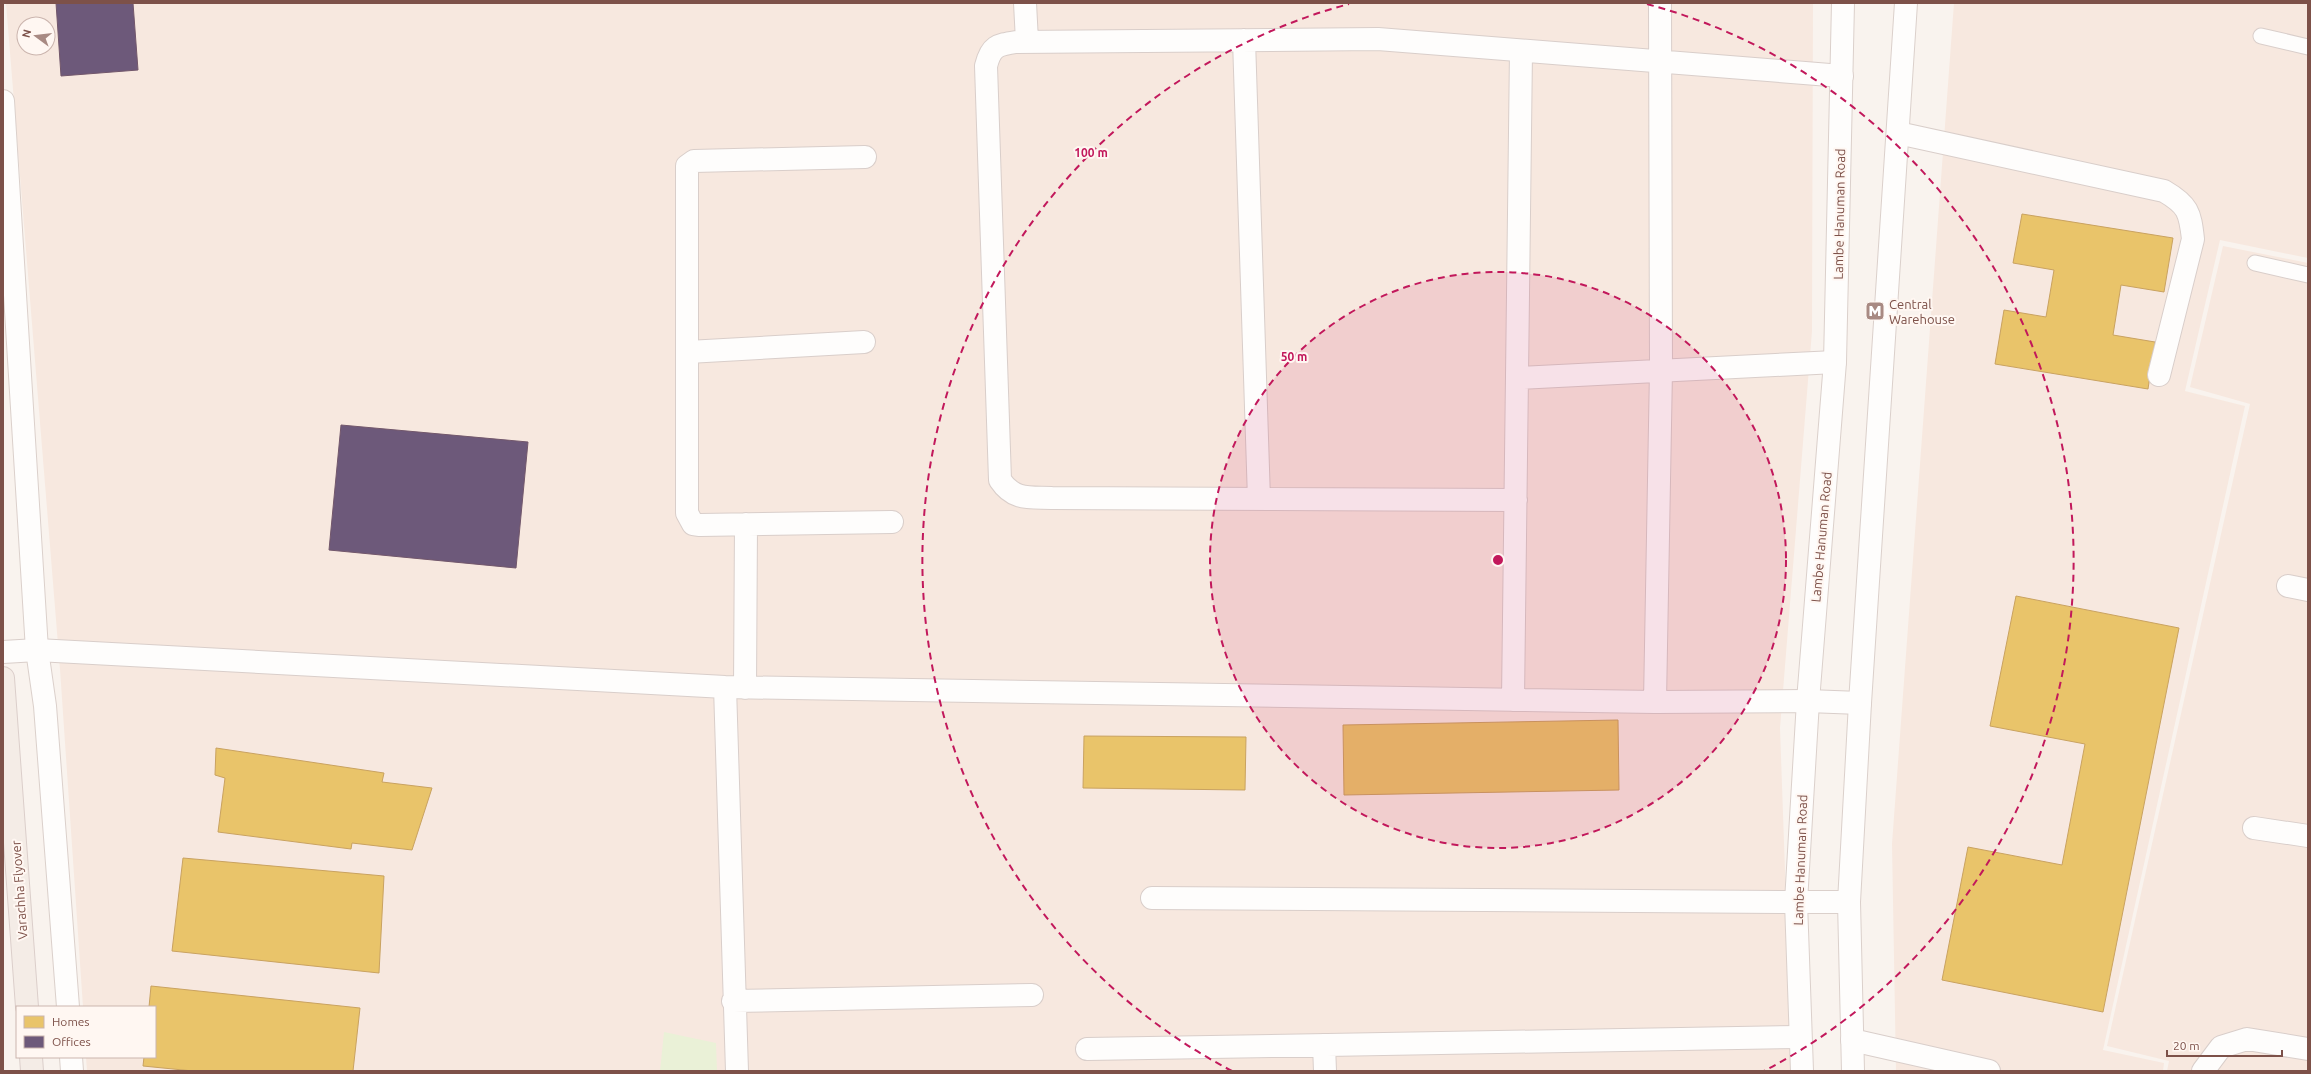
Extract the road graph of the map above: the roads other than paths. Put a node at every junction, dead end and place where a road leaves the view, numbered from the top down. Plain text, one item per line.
1 (1025, 3) edge
2 (1660, 3) edge
3 (1844, 3) edge
4 (1906, 3) edge
5 (2261, 36) dead end
6 (1244, 40) junction
7 (1027, 41) junction
8 (2308, 47) edge
9 (1520, 51) junction
10 (1660, 61) junction
11 (1842, 76) junction
12 (3, 101) edge
13 (1898, 133) junction
14 (865, 157) dead end
15 (2255, 263) dead end
16 (2308, 276) edge
17 (864, 342) dead end
18 (688, 352) junction
19 (1835, 362) junction
20 (1661, 370) junction
21 (2159, 375) dead end
22 (1517, 378) junction
23 (1259, 499) junction
24 (1516, 500) junction
25 (892, 522) dead end
26 (746, 524) junction
27 (37, 650) junction
28 (3, 652) edge
29 (3, 678) edge
30 (735, 688) junction
31 (1513, 700) junction
32 (1808, 701) junction
33 (1655, 702) junction
34 (1860, 703) junction
35 (2254, 828) dead end
36 (2308, 836) edge
37 (1152, 898) dead end
38 (1796, 902) junction
39 (1849, 902) junction
40 (1032, 995) dead end
41 (733, 1002) junction
42 (27, 1006) edge
43 (68, 1006) edge
44 (1800, 1037) junction
45 (1852, 1040) junction
46 (1324, 1045) junction
47 (1087, 1049) dead end
48 (2308, 1049) edge
49 (31, 1058) edge
50 (71, 1058) edge
51 (32, 1071) edge
52 (72, 1071) edge
53 (737, 1071) edge
54 (1325, 1071) edge
55 (1802, 1071) edge
56 (1853, 1071) edge
57 (1990, 1071) edge
58 (2203, 1071) edge

1 - 7 street
2 - 10 street
3 - 11 street, Lambe Hanuman Road
4 - 13 street
5 - 8 lane
6 - 7 street
6 - 9 street
6 - 23 street
7 - 23 street
9 - 10 street
9 - 22 street
10 - 11 street
10 - 20 street
11 - 19 street, Lambe Hanuman Road
12 - 27 street
13 - 21 street
13 - 34 street
14 - 18 street
15 - 16 lane
17 - 18 street
18 - 26 street
19 - 20 street
19 - 32 street, Lambe Hanuman Road
20 - 22 street
20 - 33 street
22 - 24 street
23 - 24 street
24 - 31 street
25 - 26 street
26 - 30 street
27 - 28 street
27 - 30 street
27 - 43 street
29 - 42 main road, Varachha Flyover
30 - 31 street
30 - 41 street
31 - 33 street
32 - 33 street
32 - 34 street
32 - 38 street, Lambe Hanuman Road
34 - 39 street
35 - 36 street
37 - 38 street
38 - 39 street
38 - 44 street, Lambe Hanuman Road
39 - 45 street
40 - 41 street
41 - 53 street
44 - 46 street
44 - 55 street, Lambe Hanuman Road
45 - 56 street
45 - 57 street
46 - 47 street
46 - 54 street
48 - 58 street
49 - 51 main road
50 - 52 street

